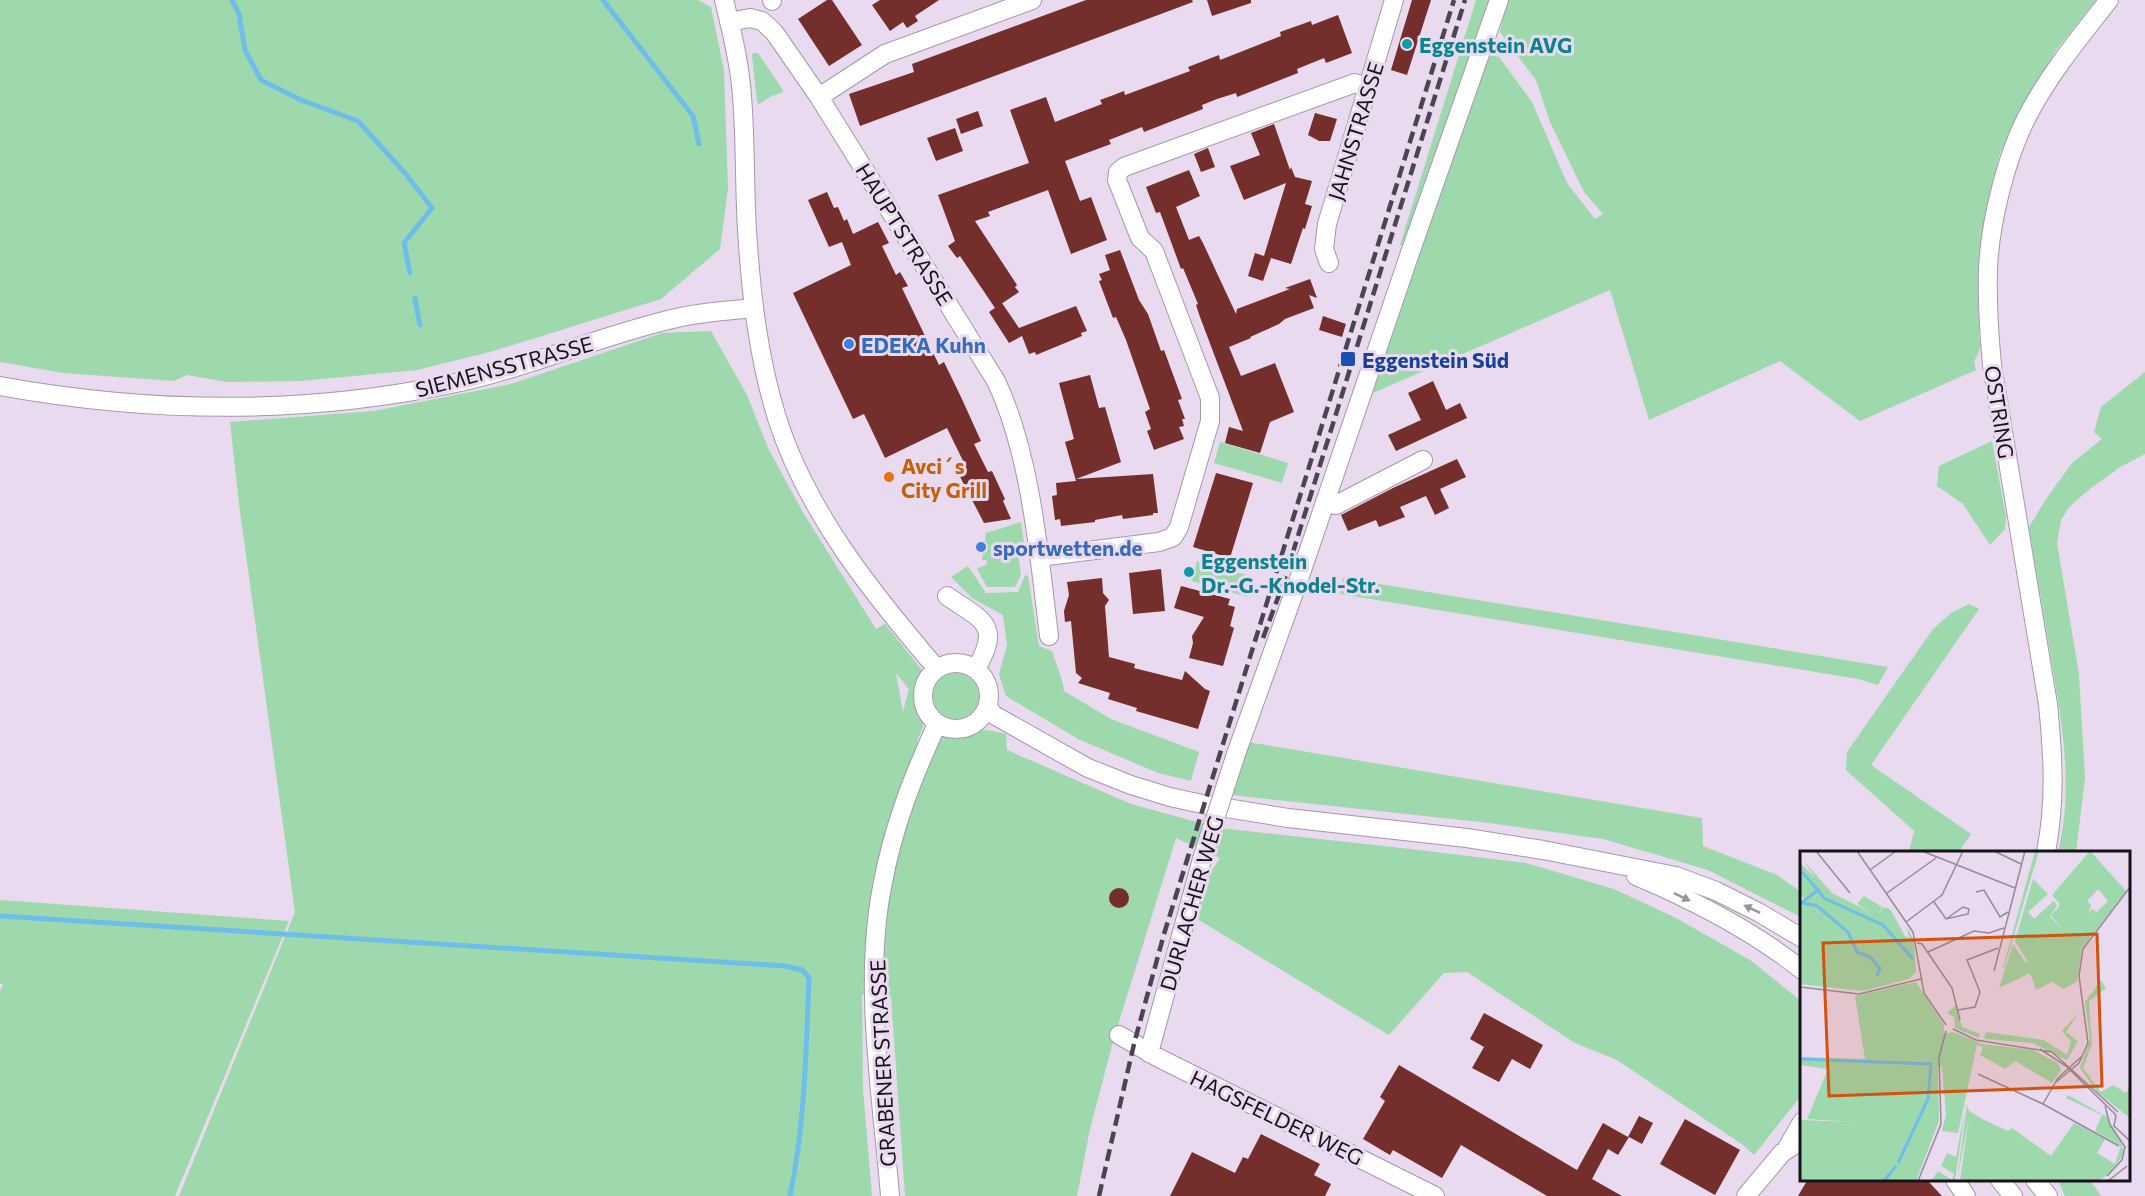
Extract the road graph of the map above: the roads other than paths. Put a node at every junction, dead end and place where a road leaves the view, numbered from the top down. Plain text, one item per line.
1 (724, 0) edge
2 (1032, 0) edge
3 (1394, 0) edge
4 (1499, 0) edge
5 (2109, 0) edge
6 (729, 22) junction
7 (1368, 87) junction
8 (819, 97) junction
9 (1329, 263) dead end
10 (754, 308) junction
11 (0, 386) edge
12 (1423, 460) dead end
13 (1325, 502) junction
14 (1039, 557) junction
15 (947, 596) dead end
16 (1049, 636) dead end
17 (936, 669) junction
18 (976, 669) junction
19 (988, 708) junction
20 (938, 724) junction
21 (2046, 851) edge
22 (1610, 864) junction
23 (1800, 937) edge
24 (1800, 969) edge
25 (1119, 1035) dead end
26 (1149, 1053) junction
27 (1800, 1131) edge
28 (1796, 1149) edge
29 (1955, 1181) edge
30 (2002, 1181) edge
31 (2037, 1181) edge
32 (890, 1196) edge
33 (1435, 1196) edge
34 (1746, 1196) edge
35 (1966, 1196) edge
36 (2013, 1196) edge
37 (2048, 1196) edge

1 - 6 street
2 - 8 street
3 - 7 street, JAHNSTRASSE
4 - 13 street, DURLACHER WEG
5 - 21 street, OSTRING
6 - 8 street, HAUPTSTRASSE
6 - 10 street
7 - 9 street, JAHNSTRASSE
7 - 14 street
8 - 14 street, HAUPTSTRASSE
10 - 11 street, SIEMENSSTRASSE
10 - 17 street
12 - 13 street
13 - 26 street, DURLACHER WEG, bridge
14 - 16 street, HAUPTSTRASSE
15 - 18 street
17 - 18 street
17 - 20 street
18 - 19 street
19 - 20 street
19 - 22 street
20 - 32 street, GRABENER STRASSE
23 -> 22 street
22 -> 24 street
25 - 26 street, HAGSFELDER WEG
26 - 33 street, HAGSFELDER WEG
27 - 28 street
28 - 34 street
29 - 35 street
30 - 36 street
31 - 37 street

